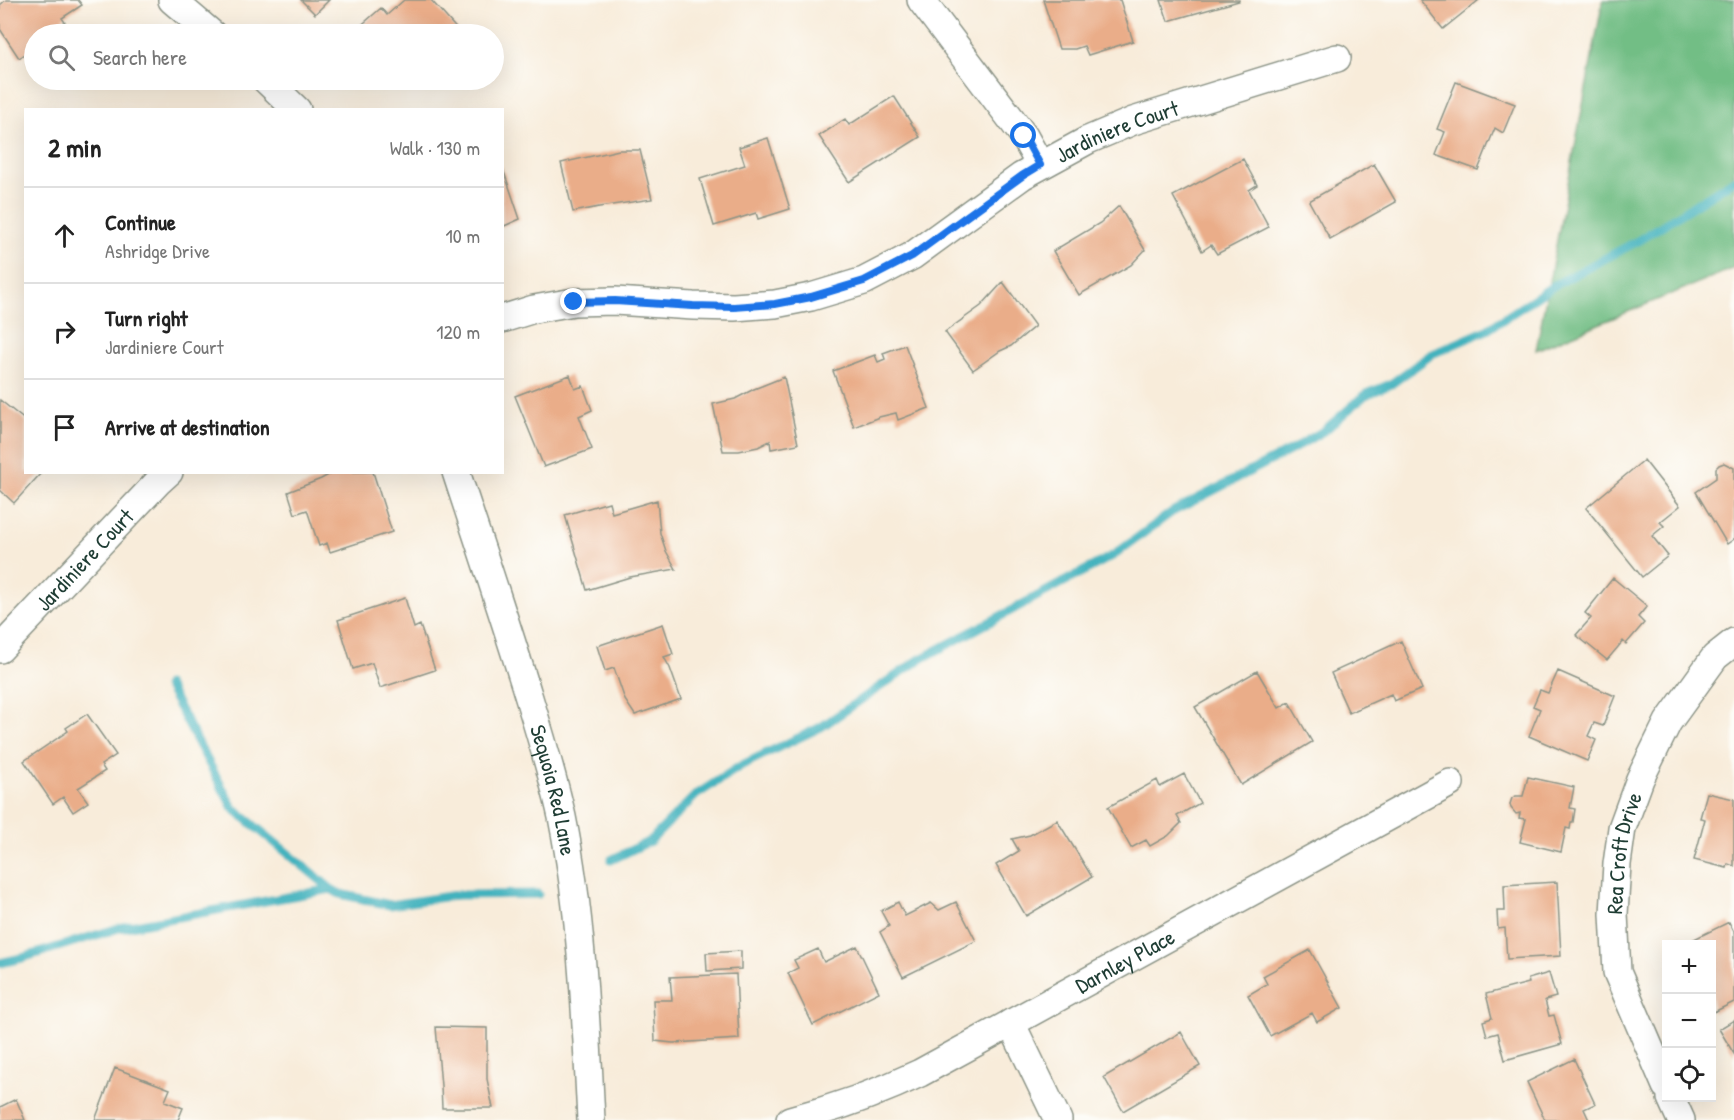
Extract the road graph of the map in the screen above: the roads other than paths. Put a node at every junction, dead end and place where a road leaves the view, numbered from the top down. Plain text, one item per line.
1 (172, 0) edge
2 (921, 0) edge
3 (200, 24) edge
4 (1337, 58) dead end
5 (276, 90) edge
6 (295, 108) edge
7 (1040, 165) junction
8 (504, 318) edge
9 (167, 474) edge
10 (457, 474) edge
11 (1734, 642) edge
12 (0, 649) edge
13 (1450, 783) dead end
14 (1011, 1023) junction
15 (1662, 1077) edge
16 (1673, 1102) edge
17 (591, 1120) edge
18 (790, 1120) edge
19 (1058, 1120) edge
20 (1681, 1120) edge

1 - 3 street
2 - 7 street
4 - 7 street, Jardiniere Court
5 - 6 street
7 - 8 street, Jardiniere Court
9 - 12 street, Jardiniere Court
10 - 17 street, Sequoia Red Lane
11 - 15 street, Rea Croft Drive
13 - 14 street, Darnley Place
14 - 18 street, Darnley Place
14 - 19 street
16 - 20 street

